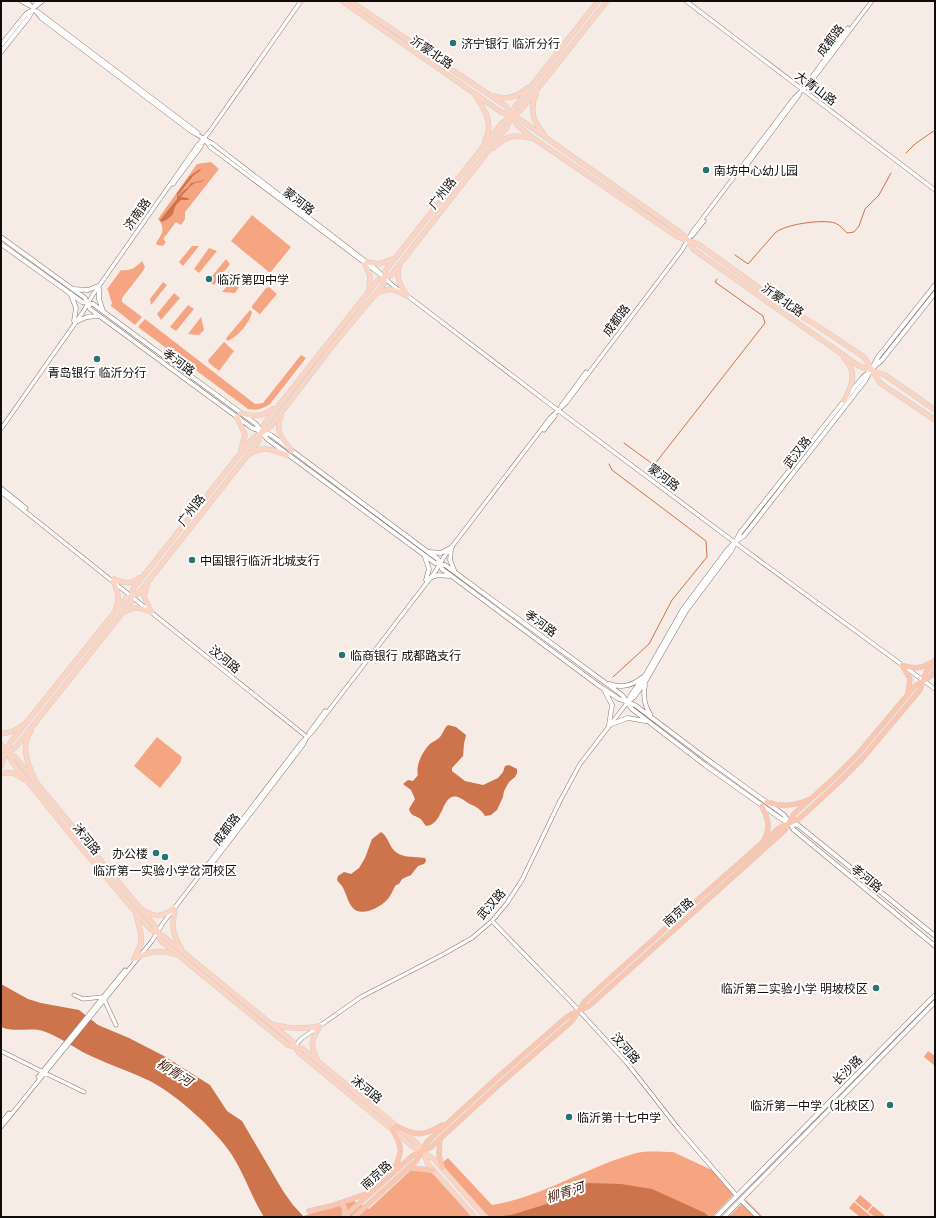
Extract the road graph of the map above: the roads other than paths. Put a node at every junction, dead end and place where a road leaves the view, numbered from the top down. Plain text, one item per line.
1 (21, 1) edge
2 (27, 1) edge
3 (37, 1) edge
4 (42, 1) edge
5 (301, 1) edge
6 (342, 1) edge
7 (350, 1) edge
8 (598, 1) edge
9 (607, 1) edge
10 (686, 1) edge
11 (870, 1) edge
12 (34, 8) junction
13 (1, 45) edge
14 (1, 52) edge
15 (538, 77) junction
16 (544, 80) junction
17 (802, 90) junction
18 (473, 92) junction
19 (490, 96) junction
20 (512, 116) junction
21 (533, 138) junction
22 (204, 139) junction
23 (551, 141) junction
24 (479, 151) junction
25 (484, 156) junction
26 (935, 190) edge
27 (1, 237) edge
28 (688, 240) junction
29 (1, 244) edge
30 (396, 257) junction
31 (400, 262) junction
32 (366, 263) junction
33 (384, 277) junction
34 (935, 285) edge
35 (99, 288) junction
36 (73, 289) junction
37 (369, 291) junction
38 (935, 293) edge
39 (71, 294) junction
40 (375, 294) junction
41 (406, 296) junction
42 (88, 303) junction
43 (103, 311) junction
44 (100, 316) junction
45 (75, 322) junction
46 (836, 350) junction
47 (871, 370) junction
48 (844, 401) junction
49 (278, 405) junction
50 (284, 409) junction
51 (935, 410) edge
52 (558, 411) junction
53 (241, 413) junction
54 (237, 417) junction
55 (935, 420) edge
56 (1, 425) edge
57 (1, 429) edge
58 (262, 432) junction
59 (292, 451) junction
60 (239, 455) junction
61 (287, 455) junction
62 (244, 459) junction
63 (1, 488) edge
64 (1, 492) edge
65 (734, 542) junction
66 (452, 549) junction
67 (428, 552) junction
68 (425, 556) junction
69 (440, 564) junction
70 (147, 572) junction
71 (456, 572) junction
72 (452, 576) junction
73 (152, 577) junction
74 (428, 579) junction
75 (114, 580) junction
76 (132, 596) junction
77 (116, 611) junction
78 (151, 612) junction
79 (122, 613) junction
80 (934, 660) edge
81 (902, 665) junction
82 (935, 670) edge
83 (646, 674) junction
84 (923, 680) junction
85 (645, 682) junction
86 (605, 683) junction
87 (602, 688) junction
88 (935, 689) edge
89 (908, 694) junction
90 (627, 703) junction
91 (652, 718) junction
92 (27, 721) junction
93 (648, 721) junction
94 (33, 725) junction
95 (609, 725) junction
96 (1, 733) edge
97 (307, 737) junction
98 (1, 744) edge
99 (1, 749) edge
100 (8, 752) junction
101 (1, 757) edge
102 (1, 766) edge
103 (1, 774) edge
104 (36, 782) junction
105 (30, 784) junction
106 (813, 797) junction
107 (766, 802) junction
108 (762, 806) junction
109 (789, 824) junction
110 (761, 844) junction
111 (138, 910) junction
112 (175, 910) junction
113 (492, 921) junction
114 (158, 932) junction
115 (935, 936) edge
116 (935, 946) edge
117 (182, 952) junction
118 (178, 955) junction
119 (136, 958) junction
120 (935, 994) edge
121 (74, 996) dead end
122 (104, 998) junction
123 (935, 1002) edge
124 (578, 1011) junction
125 (116, 1024) dead end
126 (271, 1024) junction
127 (320, 1026) junction
128 (295, 1046) junction
129 (1, 1051) edge
130 (319, 1063) junction
131 (44, 1073) junction
132 (84, 1092) dead end
133 (450, 1120) junction
134 (1, 1123) edge
135 (396, 1126) junction
136 (1, 1127) edge
137 (392, 1130) junction
138 (440, 1139) junction
139 (423, 1151) junction
140 (409, 1168) junction
141 (442, 1168) junction
142 (433, 1170) junction
143 (391, 1174) junction
144 (372, 1192) junction
145 (737, 1196) junction
146 (741, 1200) junction
147 (340, 1202) junction
148 (309, 1211) dead end
149 (358, 1215) edge
150 (726, 1215) edge
151 (344, 1217) edge
152 (354, 1217) edge
153 (475, 1217) edge
154 (485, 1217) edge
155 (716, 1217) edge
156 (758, 1217) edge

1 - 12 street, 蒙河路
2 - 12 street, 蒙河路
3 - 12 main road
4 - 12 main road
5 - 22 street, 济南路
6 - 18 main road, 沂蒙北路
7 - 19 main road, 沂蒙北路
8 - 15 main road, 广州路
9 - 16 main road, 广州路
10 - 17 street, 大青山路
11 - 17 street, 成都路
12 - 13 main road
12 - 14 main road
12 - 22 street, 蒙河路
15 - 19 main road
15 - 20 main road, 广州路
16 - 20 main road, 广州路
16 - 23 main road
17 - 26 street, 大青山路
17 - 28 street, 成都路
18 - 20 main road, 沂蒙北路
18 - 24 main road
19 - 20 main road, 沂蒙北路
20 - 21 main road, 沂蒙北路
20 - 23 main road, 沂蒙北路
20 - 24 main road, 广州路
20 - 25 main road, 广州路
21 - 25 main road
21 - 28 main road, 沂蒙北路
22 - 32 street, 蒙河路
22 - 35 street, 济南路
23 - 28 main road, 沂蒙北路
24 - 30 main road, 广州路
25 - 31 main road, 广州路
27 - 36 main road, 孝河路
28 - 46 main road, 沂蒙北路
28 - 47 main road, 沂蒙北路
28 - 52 street, 成都路
29 - 39 main road, 孝河路
30 - 32 main road
30 - 33 main road, 广州路
31 - 33 main road, 广州路
31 - 41 main road
32 - 33 street, 蒙河路
32 - 37 main road
33 - 37 main road, 广州路
33 - 40 main road, 广州路
33 - 41 street, 蒙河路
34 - 47 main road, 武汉路
35 - 36 main road
35 - 42 street, 济南路
35 - 43 main road
36 - 42 main road, 孝河路
37 - 49 main road, 广州路
38 - 47 main road, 武汉路
39 - 42 main road, 孝河路
39 - 45 main road
40 - 41 main road
40 - 50 main road, 广州路
41 - 52 street, 蒙河路
42 - 43 main road, 孝河路
42 - 44 main road, 孝河路
42 - 45 street, 济南路
43 - 53 main road, 孝河路
44 - 45 main road
44 - 54 main road, 孝河路
45 - 56 street, 济南路
45 - 57 street, 济南路
46 - 47 main road, 沂蒙北路
46 - 48 main road
47 - 48 main road, 武汉路
47 - 51 main road, 沂蒙北路
47 - 55 main road, 沂蒙北路
47 - 65 main road, 武汉路
48 - 65 main road, 武汉路
49 - 53 main road
49 - 58 main road, 广州路
50 - 58 main road, 广州路
50 - 59 main road
52 - 65 street, 蒙河路
52 - 66 street, 成都路
53 - 58 main road, 孝河路
54 - 58 main road, 孝河路
54 - 60 main road
58 - 59 main road, 孝河路
58 - 60 main road, 广州路
58 - 61 main road, 孝河路
58 - 62 main road, 广州路
59 - 67 main road, 孝河路
60 - 70 main road, 广州路
61 - 62 main road
61 - 68 main road, 孝河路
62 - 73 main road, 广州路
63 - 75 street, 汶河路
64 - 75 street, 汶河路
65 - 81 street, 蒙河路
65 - 83 main road, 武汉路
65 - 85 main road, 武汉路
66 - 67 main road
66 - 69 street, 成都路
66 - 71 main road
67 - 69 main road, 孝河路
68 - 69 main road, 孝河路
68 - 74 main road
69 - 71 main road, 孝河路
69 - 72 main road, 孝河路
69 - 74 street, 成都路
70 - 75 main road
70 - 76 main road, 广州路
71 - 86 main road, 孝河路
72 - 74 main road
72 - 87 main road, 孝河路
73 - 76 main road, 广州路
73 - 78 main road
74 - 97 street, 成都路
75 - 76 street, 汶河路
75 - 77 main road
76 - 77 main road, 广州路
76 - 78 street, 汶河路
76 - 79 main road, 广州路
77 - 92 main road, 广州路
78 - 79 main road
78 - 97 street, 汶河路
79 - 94 main road, 广州路
80 - 81 highway
80 - 84 highway, 南京路
81 - 84 street, 蒙河路
81 - 89 highway
82 - 84 highway, 南京路
83 - 86 main road
83 - 90 main road, 武汉路
84 - 88 street, 蒙河路
84 - 89 highway, 南京路
84 - 109 highway, 南京路
85 - 90 main road, 武汉路
85 - 91 main road
86 - 90 main road, 孝河路
87 - 90 main road, 孝河路
87 - 95 main road
89 - 106 highway, 南京路
90 - 91 main road, 孝河路
90 - 93 main road, 孝河路
90 - 95 street, 武汉路
91 - 107 main road, 孝河路
92 - 96 main road
92 - 100 main road, 广州路
93 - 95 main road
93 - 108 main road, 孝河路
94 - 100 main road, 广州路
94 - 104 main road
95 - 113 street, 武汉路
97 - 112 street, 成都路
98 - 100 main road, 沭河路
99 - 100 main road, 沭河路
100 - 101 main road, 广州路
100 - 102 main road, 广州路
100 - 104 main road, 沭河路
100 - 105 main road, 沭河路
103 - 105 main road
104 - 111 main road, 沭河路
105 - 111 main road, 沭河路
106 - 107 highway
106 - 109 highway, 南京路
107 - 109 main road, 孝河路
108 - 109 main road, 孝河路
108 - 110 highway
109 - 110 highway, 南京路
109 - 115 main road, 孝河路
109 - 116 main road, 孝河路
109 - 124 highway, 南京路
110 - 124 highway, 南京路
111 - 112 main road
111 - 114 main road, 沭河路
111 - 119 main road
112 - 114 street, 成都路
112 - 117 main road
113 - 124 street, 汶河路
113 - 127 street, 武汉路
114 - 117 main road, 沭河路
114 - 118 main road, 沭河路
114 - 119 street, 成都路
117 - 126 main road, 沭河路
118 - 119 main road
118 - 128 main road, 沭河路
119 - 122 street, 成都路
120 - 145 main road, 长沙路
121 - 122 street
122 - 125 street
122 - 131 street, 成都路
123 - 146 main road, 长沙路
124 - 133 highway, 南京路
124 - 138 highway, 南京路
124 - 145 street, 汶河路
126 - 127 main road
126 - 128 main road, 沭河路
127 - 128 street, 武汉路
127 - 130 main road
128 - 130 main road, 沭河路
128 - 137 main road, 沭河路
129 - 131 street
130 - 135 main road, 沭河路
131 - 132 street
131 - 134 street
131 - 136 street
133 - 135 highway
133 - 139 highway, 南京路
135 - 139 main road, 沭河路
137 - 139 main road, 沭河路
137 - 143 highway
138 - 139 highway, 南京路
138 - 141 highway
139 - 140 highway, 南京路
139 - 141 main road, 沭河路
139 - 142 main road, 沭河路
139 - 143 highway, 南京路
140 - 142 highway
140 - 149 highway, 南京路
141 - 154 main road, 沭河路
142 - 153 main road, 沭河路
143 - 144 highway, 南京路
144 - 147 highway
144 - 151 highway, 南京路
145 - 155 main road, 长沙路
146 - 150 main road, 长沙路
146 - 156 main road
147 - 148 highway
147 - 151 highway
149 - 152 highway, 南京路

